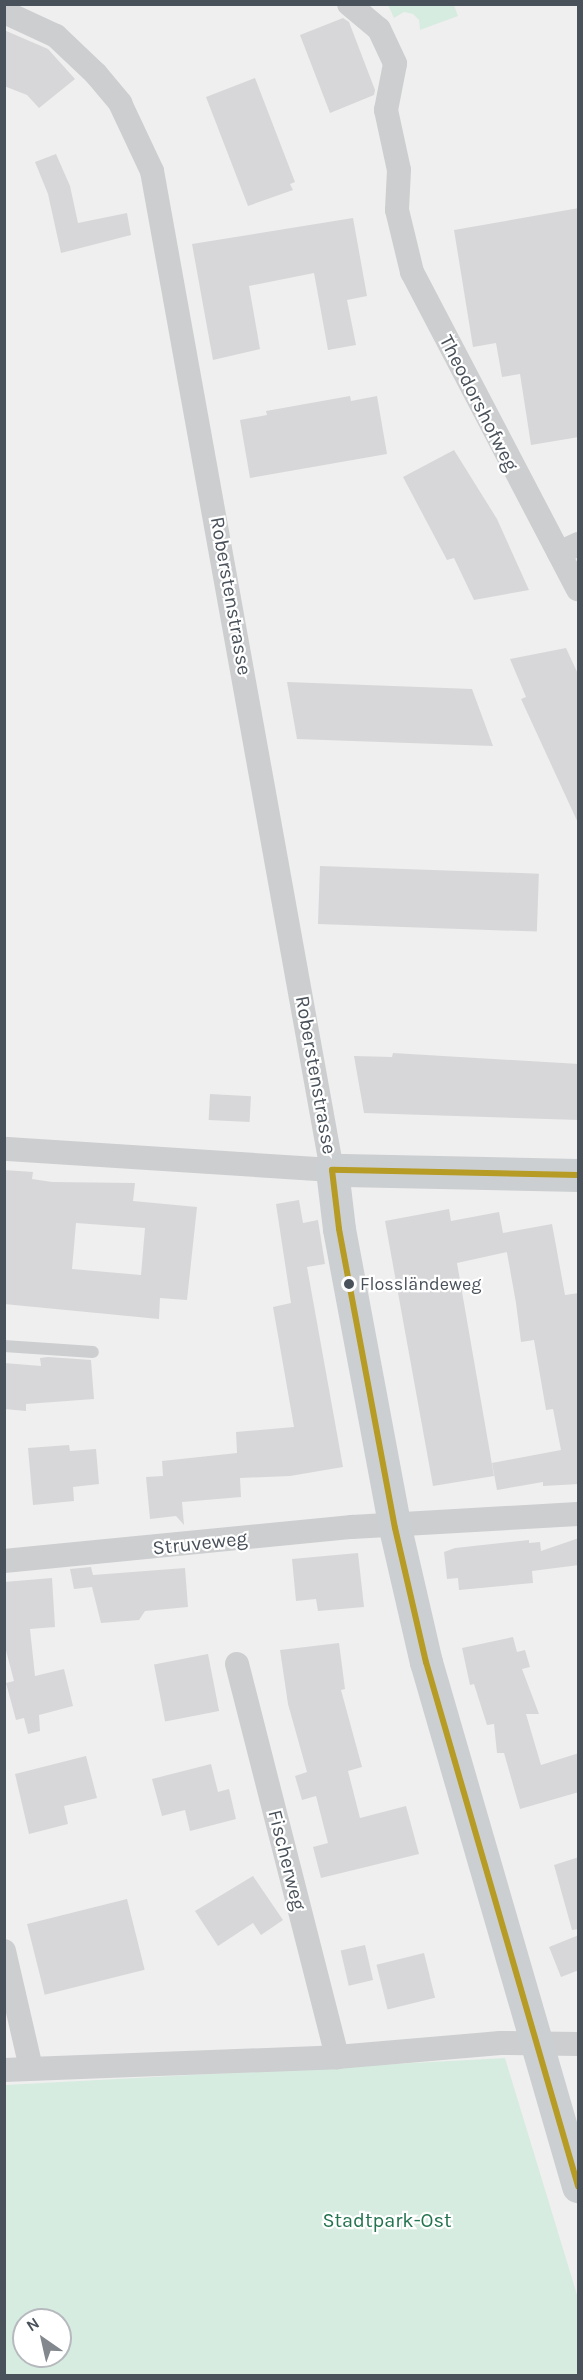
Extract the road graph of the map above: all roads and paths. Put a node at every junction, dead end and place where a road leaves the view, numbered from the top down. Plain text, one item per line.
1 (349, 4) edge
2 (4, 12) edge
3 (569, 549) edge
4 (579, 589) edge
5 (4, 1149) edge
6 (332, 1170) junction
7 (579, 1175) edge
8 (4, 1346) edge
9 (93, 1352) dead end
10 (579, 1514) edge
11 (395, 1528) junction
12 (4, 1561) edge
13 (237, 1664) dead end
14 (4, 1951) edge
15 (579, 2044) edge
16 (535, 2046) junction
17 (337, 2057) junction
18 (31, 2068) junction
19 (4, 2070) edge
20 (579, 2186) edge

1 - 3 street, Theodorshofweg
2 - 6 street, Roberstenstrasse
3 - 4 street, Theodorshofweg
5 - 6 street
6 - 7 street
6 - 11 street, Roberstenstrasse
8 - 9 lane
10 - 11 street, Struveweg
11 - 12 street, Struveweg
11 - 16 street, Roberstenstrasse
13 - 17 street, Fischerweg
14 - 18 street
15 - 16 street
16 - 17 street
16 - 20 street, Roberstenstrasse
17 - 18 street
18 - 19 street

